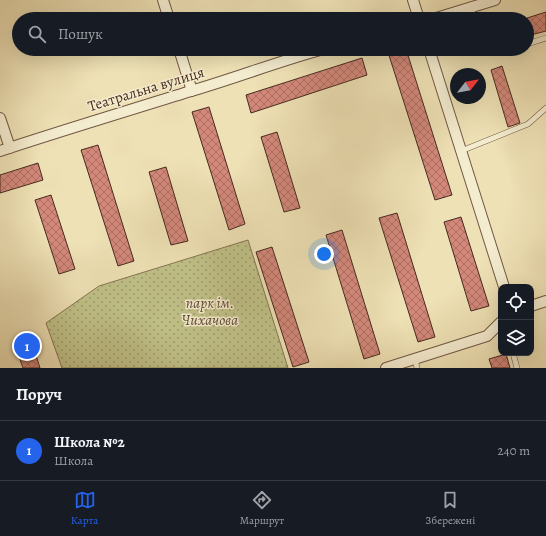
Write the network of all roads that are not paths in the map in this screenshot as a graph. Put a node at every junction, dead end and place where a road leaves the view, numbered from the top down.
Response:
1 (163, 0) edge
2 (413, 0) edge
3 (495, 0) edge
4 (471, 7) junction
5 (167, 12) edge
6 (417, 12) edge
7 (455, 12) edge
8 (472, 12) edge
9 (546, 38) edge
10 (534, 42) edge
11 (181, 56) edge
12 (300, 56) edge
13 (431, 56) edge
14 (192, 91) junction
15 (546, 108) edge
16 (0, 118) edge
17 (10, 148) junction
18 (0, 151) edge
19 (461, 151) junction
20 (503, 284) edge
21 (546, 301) edge
22 (534, 305) edge
23 (498, 325) edge
24 (514, 356) edge
25 (416, 363) edge
26 (386, 368) edge
27 (517, 368) edge

1 - 5 street
2 - 6 street
3 - 4 street
4 - 7 street
4 - 8 lane
9 - 10 lane
11 - 14 street
12 - 14 street, Театральна вулиця
13 - 19 street
14 - 17 street, Театральна вулиця
15 - 19 lane
16 - 17 street
17 - 18 street, Театральна вулиця
19 - 20 street
21 - 22 street
23 - 25 street
24 - 27 lane
25 - 26 street

